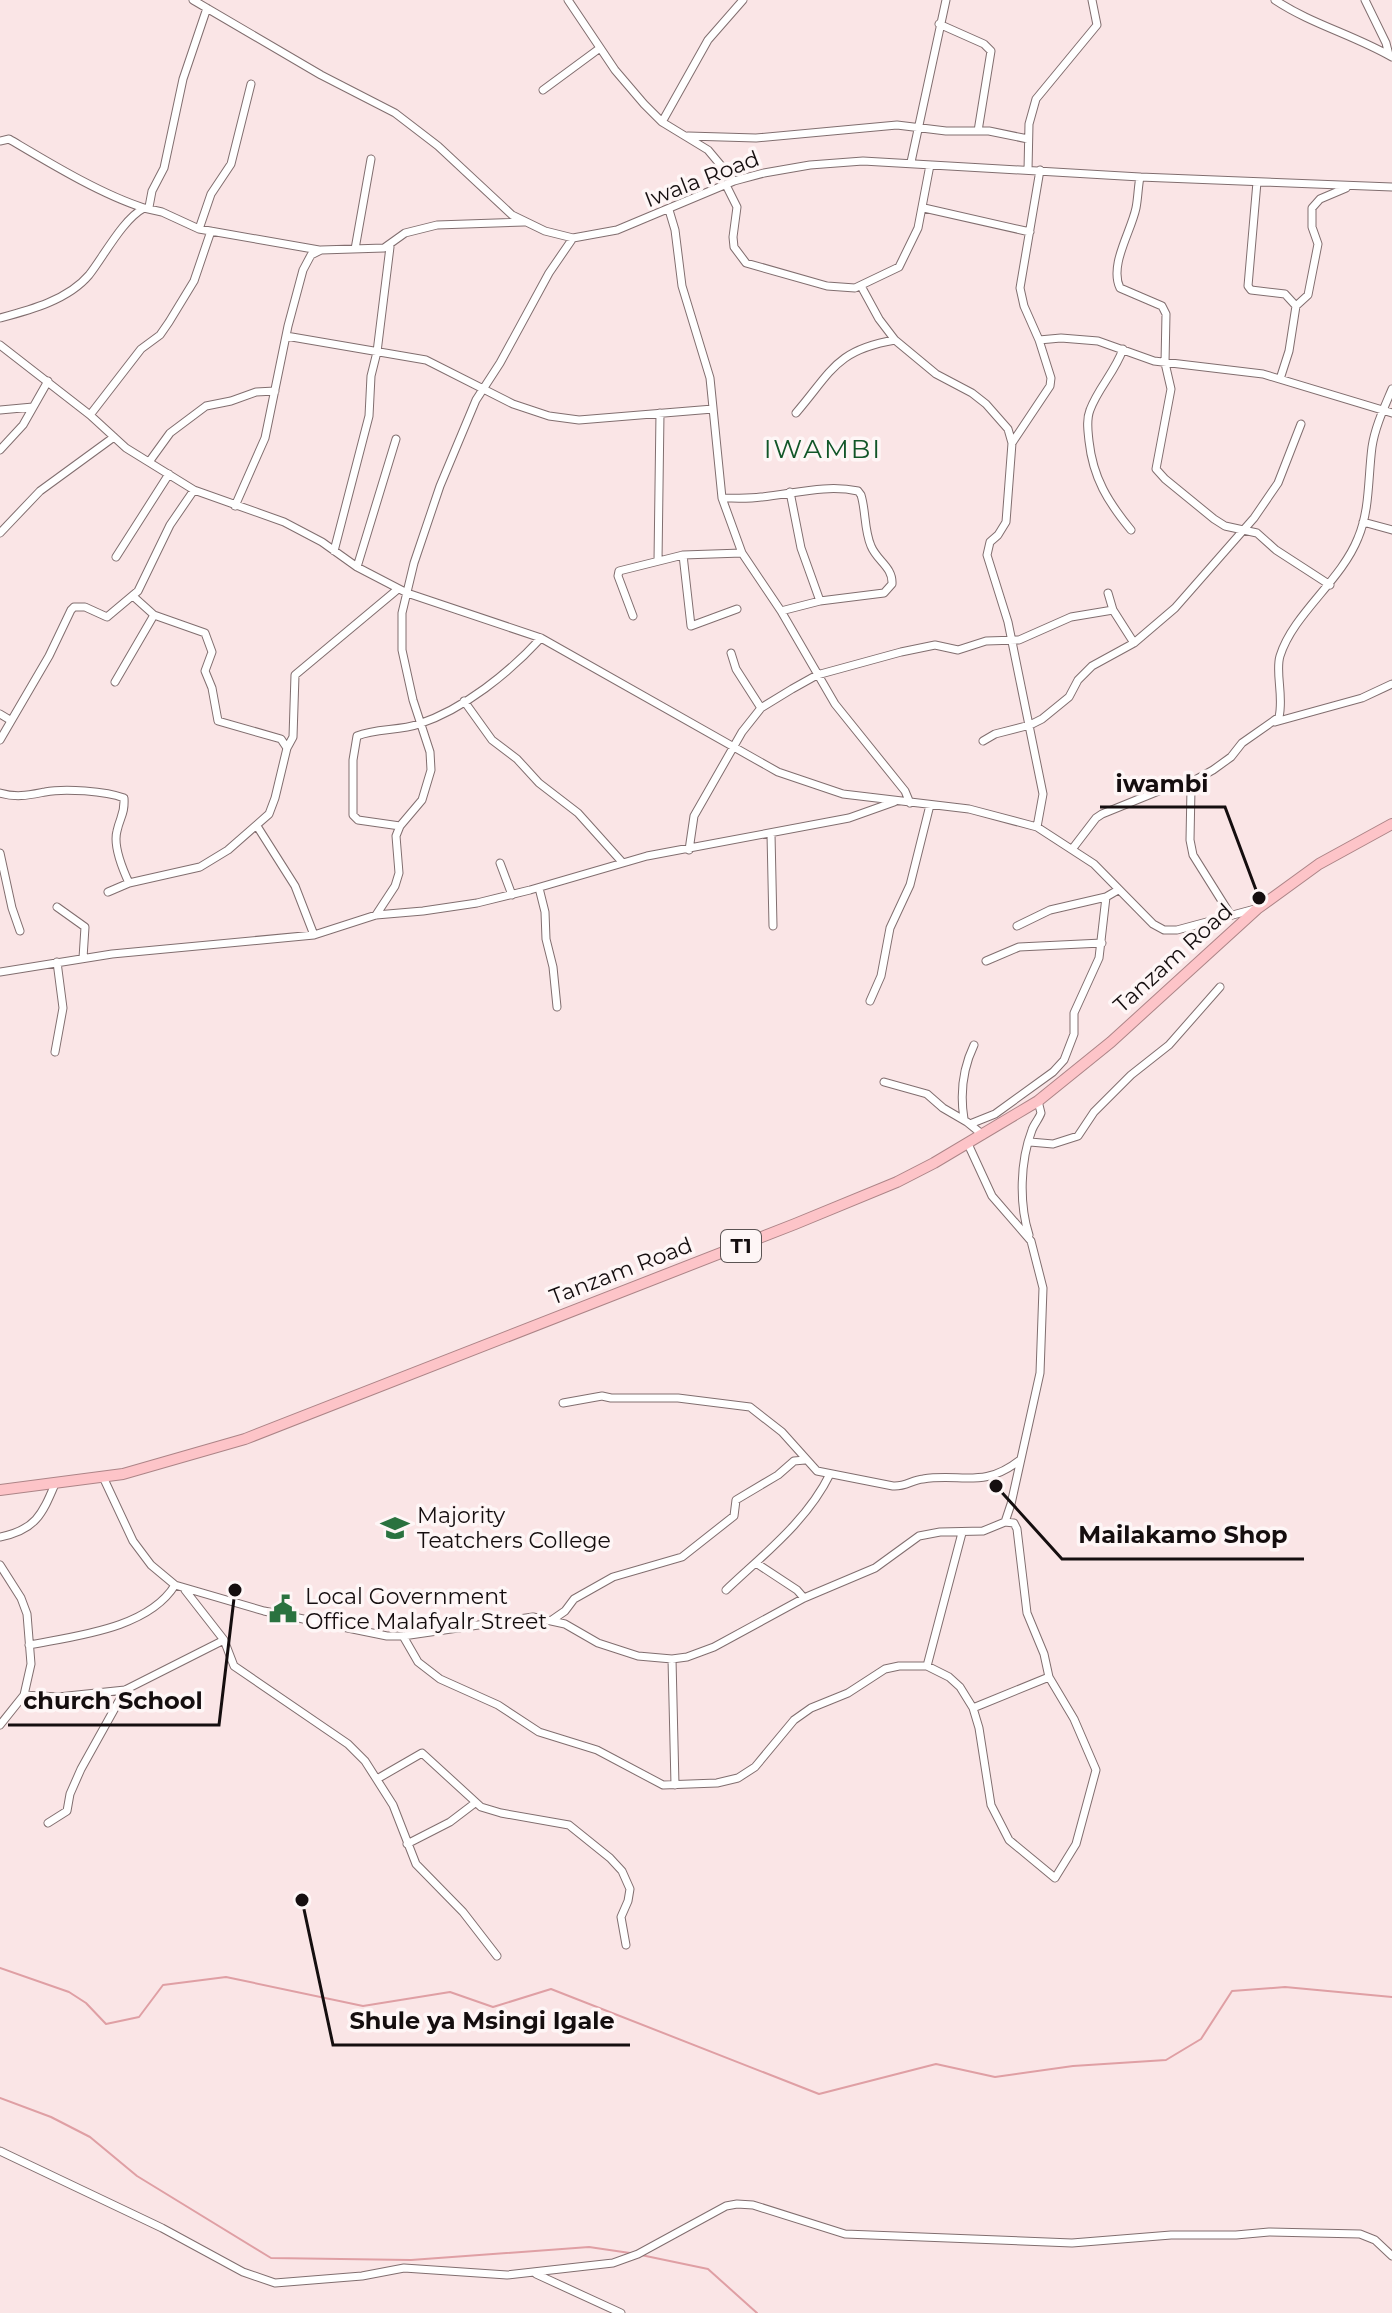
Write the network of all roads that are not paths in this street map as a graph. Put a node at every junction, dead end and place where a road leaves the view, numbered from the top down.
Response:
1 (193, 0) edge
2 (568, 0) edge
3 (743, 0) edge
4 (946, 0) edge
5 (1092, 0) edge
6 (1275, 0) edge
7 (1365, 0) edge
8 (207, 8) junction
9 (939, 24) junction
10 (600, 48) junction
11 (1390, 56) edge
12 (251, 84) dead end
13 (543, 90) dead end
14 (662, 122) junction
15 (918, 128) junction
16 (978, 131) junction
17 (688, 136) junction
18 (2, 138) edge
19 (1028, 139) junction
20 (371, 159) dead end
21 (911, 162) junction
22 (930, 165) junction
23 (1028, 170) junction
24 (1040, 170) junction
25 (1140, 177) junction
26 (1257, 182) junction
27 (730, 183) junction
28 (1348, 187) junction
29 (1392, 187) edge
30 (146, 208) junction
31 (924, 208) junction
32 (669, 210) junction
33 (526, 222) junction
34 (199, 229) junction
35 (211, 231) junction
36 (1030, 232) junction
37 (573, 238) junction
38 (390, 247) junction
39 (355, 249) junction
40 (321, 250) junction
41 (861, 286) junction
42 (1296, 306) junction
43 (0, 318) edge
44 (286, 336) junction
45 (895, 340) junction
46 (1039, 340) junction
47 (0, 345) edge
48 (1123, 349) junction
49 (377, 352) junction
50 (1165, 363) junction
51 (1280, 379) junction
52 (48, 381) junction
53 (1392, 389) edge
54 (482, 390) junction
55 (275, 391) junction
56 (33, 407) junction
57 (713, 409) junction
58 (0, 410) edge
59 (1382, 411) junction
60 (660, 413) junction
61 (796, 413) dead end
62 (1392, 413) edge
63 (90, 415) junction
64 (1301, 424) dead end
65 (114, 437) junction
66 (396, 439) dead end
67 (1012, 443) junction
68 (0, 450) edge
69 (149, 462) junction
70 (169, 474) junction
71 (194, 490) junction
72 (790, 492) junction
73 (722, 498) junction
74 (235, 506) junction
75 (1363, 522) junction
76 (1246, 529) junction
77 (1131, 530) dead end
78 (1392, 530) edge
79 (0, 533) edge
80 (334, 551) junction
81 (742, 553) junction
82 (683, 555) junction
83 (116, 557) dead end
84 (658, 561) junction
85 (357, 567) junction
86 (1330, 585) junction
87 (398, 589) junction
88 (407, 593) junction
89 (1108, 593) dead end
90 (134, 597) junction
91 (820, 601) junction
92 (737, 609) dead end
93 (1113, 610) junction
94 (781, 611) junction
95 (154, 615) junction
96 (633, 616) dead end
97 (541, 638) junction
98 (1011, 640) junction
99 (1134, 643) junction
100 (731, 653) dead end
101 (817, 675) junction
102 (115, 682) dead end
103 (1392, 684) edge
104 (464, 701) junction
105 (761, 708) junction
106 (0, 714) edge
107 (10, 720) junction
108 (1272, 722) junction
109 (422, 724) junction
110 (1030, 725) junction
111 (0, 740) edge
112 (983, 741) dead end
113 (733, 747) junction
114 (287, 748) junction
115 (1193, 783) junction
116 (0, 793) edge
117 (896, 801) junction
118 (910, 803) junction
119 (930, 805) junction
120 (1392, 824) edge
121 (257, 826) junction
122 (400, 826) junction
123 (1037, 827) junction
124 (771, 834) junction
125 (1073, 848) junction
126 (689, 850) junction
127 (0, 853) edge
128 (622, 862) junction
129 (500, 863) dead end
130 (129, 883) junction
131 (539, 888) junction
132 (1118, 890) junction
133 (108, 892) dead end
134 (512, 895) junction
135 (1106, 897) junction
136 (57, 907) dead end
137 (1257, 909) junction
138 (1230, 914) junction
139 (376, 915) junction
140 (773, 926) dead end
141 (1017, 926) dead end
142 (20, 931) dead end
143 (314, 935) junction
144 (1102, 943) junction
145 (83, 958) junction
146 (986, 961) dead end
147 (57, 962) junction
148 (2, 969) edge
149 (1220, 987) dead end
150 (870, 1001) dead end
151 (557, 1007) dead end
152 (974, 1045) dead end
153 (55, 1052) dead end
154 (884, 1082) dead end
155 (1038, 1101) junction
156 (967, 1122) junction
157 (983, 1135) junction
158 (1030, 1142) junction
159 (968, 1144) junction
160 (1031, 1241) junction
161 (563, 1403) dead end
162 (805, 1460) junction
163 (1020, 1460) junction
164 (830, 1474) junction
165 (103, 1477) junction
166 (55, 1484) junction
167 (0, 1490) edge
168 (1005, 1522) junction
169 (962, 1533) junction
170 (0, 1537) edge
171 (756, 1563) junction
172 (0, 1565) edge
173 (175, 1585) junction
174 (185, 1590) junction
175 (726, 1590) dead end
176 (804, 1598) junction
177 (552, 1620) junction
178 (403, 1636) junction
179 (224, 1640) junction
180 (29, 1645) junction
181 (672, 1659) junction
182 (927, 1666) junction
183 (1049, 1677) junction
184 (125, 1690) junction
185 (24, 1695) junction
186 (973, 1708) junction
187 (0, 1725) edge
188 (377, 1779) junction
189 (675, 1785) junction
190 (475, 1803) junction
191 (48, 1823) dead end
192 (407, 1844) junction
193 (626, 1945) dead end
194 (497, 1956) dead end
195 (0, 2151) edge
196 (1392, 2256) edge
197 (534, 2273) junction
198 (621, 2313) edge

1 - 8 street, Iwala Road
2 - 10 street
3 - 14 street
4 - 9 street
5 - 19 street
6 - 11 street
7 - 11 street
8 - 30 street
8 - 33 street, Iwala Road
9 - 15 street
9 - 16 street
10 - 13 street
10 - 14 street
12 - 34 street
14 - 17 street
15 - 16 street
15 - 17 street
15 - 21 street
16 - 19 street
17 - 27 street
18 - 30 street
19 - 23 street
20 - 39 street
21 - 22 street, Iwala Road
21 - 27 street, Iwala Road
22 - 23 street, Iwala Road
22 - 31 street
23 - 24 street, Iwala Road
24 - 25 street, Iwala Road
24 - 36 street
25 - 26 street, Iwala Road
25 - 50 street
26 - 28 street, Iwala Road
26 - 42 street
27 - 32 street, Iwala Road
27 - 41 street
28 - 29 street, Iwala Road
28 - 42 street
30 - 34 street
30 - 43 street
31 - 36 street
31 - 41 street
32 - 37 street, Iwala Road
32 - 57 street
33 - 37 street, Iwala Road
33 - 38 street
34 - 35 street
35 - 40 street
35 - 63 street
36 - 46 street
37 - 54 street
38 - 39 street
38 - 49 street
39 - 40 street
40 - 44 street
41 - 45 street
42 - 51 street
44 - 49 street
44 - 55 street
45 - 61 street
45 - 67 street
46 - 48 street
46 - 67 street
47 - 52 street
48 - 50 street
48 - 77 street
49 - 54 street
49 - 80 street
50 - 51 street
50 - 76 street
51 - 59 street
52 - 56 street
52 - 63 street
53 - 59 street
54 - 60 street
54 - 88 street
55 - 69 street
55 - 74 street
56 - 58 street
56 - 68 street
57 - 60 street
57 - 73 street
59 - 62 street
59 - 75 street
60 - 84 street
63 - 65 street
64 - 76 street
65 - 69 street
65 - 79 street
66 - 85 street
67 - 98 street
69 - 70 street
70 - 71 street
70 - 83 street
71 - 74 street
71 - 90 street
72 - 73 street
72 - 91 street
72 - 91 street
73 - 81 street
74 - 80 street
75 - 78 street
75 - 86 street
76 - 86 street
76 - 99 street
80 - 85 street
81 - 82 street
81 - 94 street
82 - 84 street
82 - 92 street
84 - 96 street
85 - 87 street
86 - 108 street
87 - 88 street
87 - 114 street
88 - 97 street
88 - 109 street
89 - 93 street
90 - 95 street
90 - 107 street
91 - 94 street
93 - 98 street
93 - 99 street
94 - 101 street
95 - 102 street
95 - 114 street
97 - 104 street
97 - 113 street
98 - 101 street
98 - 110 street
99 - 110 street
100 - 105 street
101 - 105 street
101 - 118 street
103 - 108 street
104 - 109 street
104 - 128 street
105 - 113 street
106 - 107 street
107 - 111 street
108 - 115 street
109 - 122 street
109 - 122 street
110 - 112 street
110 - 123 street
113 - 117 street
113 - 126 street
114 - 121 street
115 - 125 street
115 - 138 street
116 - 130 street
117 - 118 street
117 - 124 street
118 - 119 street
119 - 123 street
119 - 150 street
120 - 137 highway, Tanzam Road / T1
121 - 130 street
121 - 143 street
122 - 139 street
123 - 125 street
124 - 126 street
124 - 140 street
125 - 132 street
126 - 128 street
127 - 142 street
128 - 131 street
129 - 134 street
130 - 133 street
131 - 134 street
131 - 151 street
132 - 135 street
132 - 138 street
134 - 139 street
135 - 141 street
135 - 144 street
136 - 145 street
137 - 138 street
137 - 155 highway, Tanzam Road / T1
139 - 143 street
143 - 145 street
144 - 146 street
144 - 156 street
145 - 147 street
147 - 148 street
147 - 153 street
149 - 158 street
152 - 156 street
154 - 156 street
155 - 157 highway, Tanzam Road / T1
155 - 158 street
156 - 157 street
157 - 159 highway, Tanzam Road / T1
158 - 160 street
159 - 160 street
159 - 165 highway, Tanzam Road / T1
160 - 163 street
161 - 162 street
162 - 164 street
162 - 177 street
163 - 164 street
163 - 168 street
164 - 171 street
165 - 166 highway, Tanzam Road / T1
165 - 173 street
166 - 167 highway, Tanzam Road / T1
166 - 170 street
168 - 169 street
168 - 183 street
169 - 176 street
169 - 182 street
171 - 175 street
171 - 176 street
172 - 180 street
173 - 174 street
173 - 180 street
174 - 178 street
174 - 179 street
176 - 181 street
177 - 178 street
177 - 181 street
178 - 189 street
179 - 184 street
179 - 188 street
180 - 185 street
181 - 189 street
182 - 186 street
182 - 189 street
183 - 186 street
183 - 186 street
184 - 185 street
184 - 191 street
185 - 187 street
188 - 190 street
188 - 192 street
190 - 192 street
190 - 193 street
192 - 194 street
195 - 197 street
196 - 197 street
197 - 198 street

